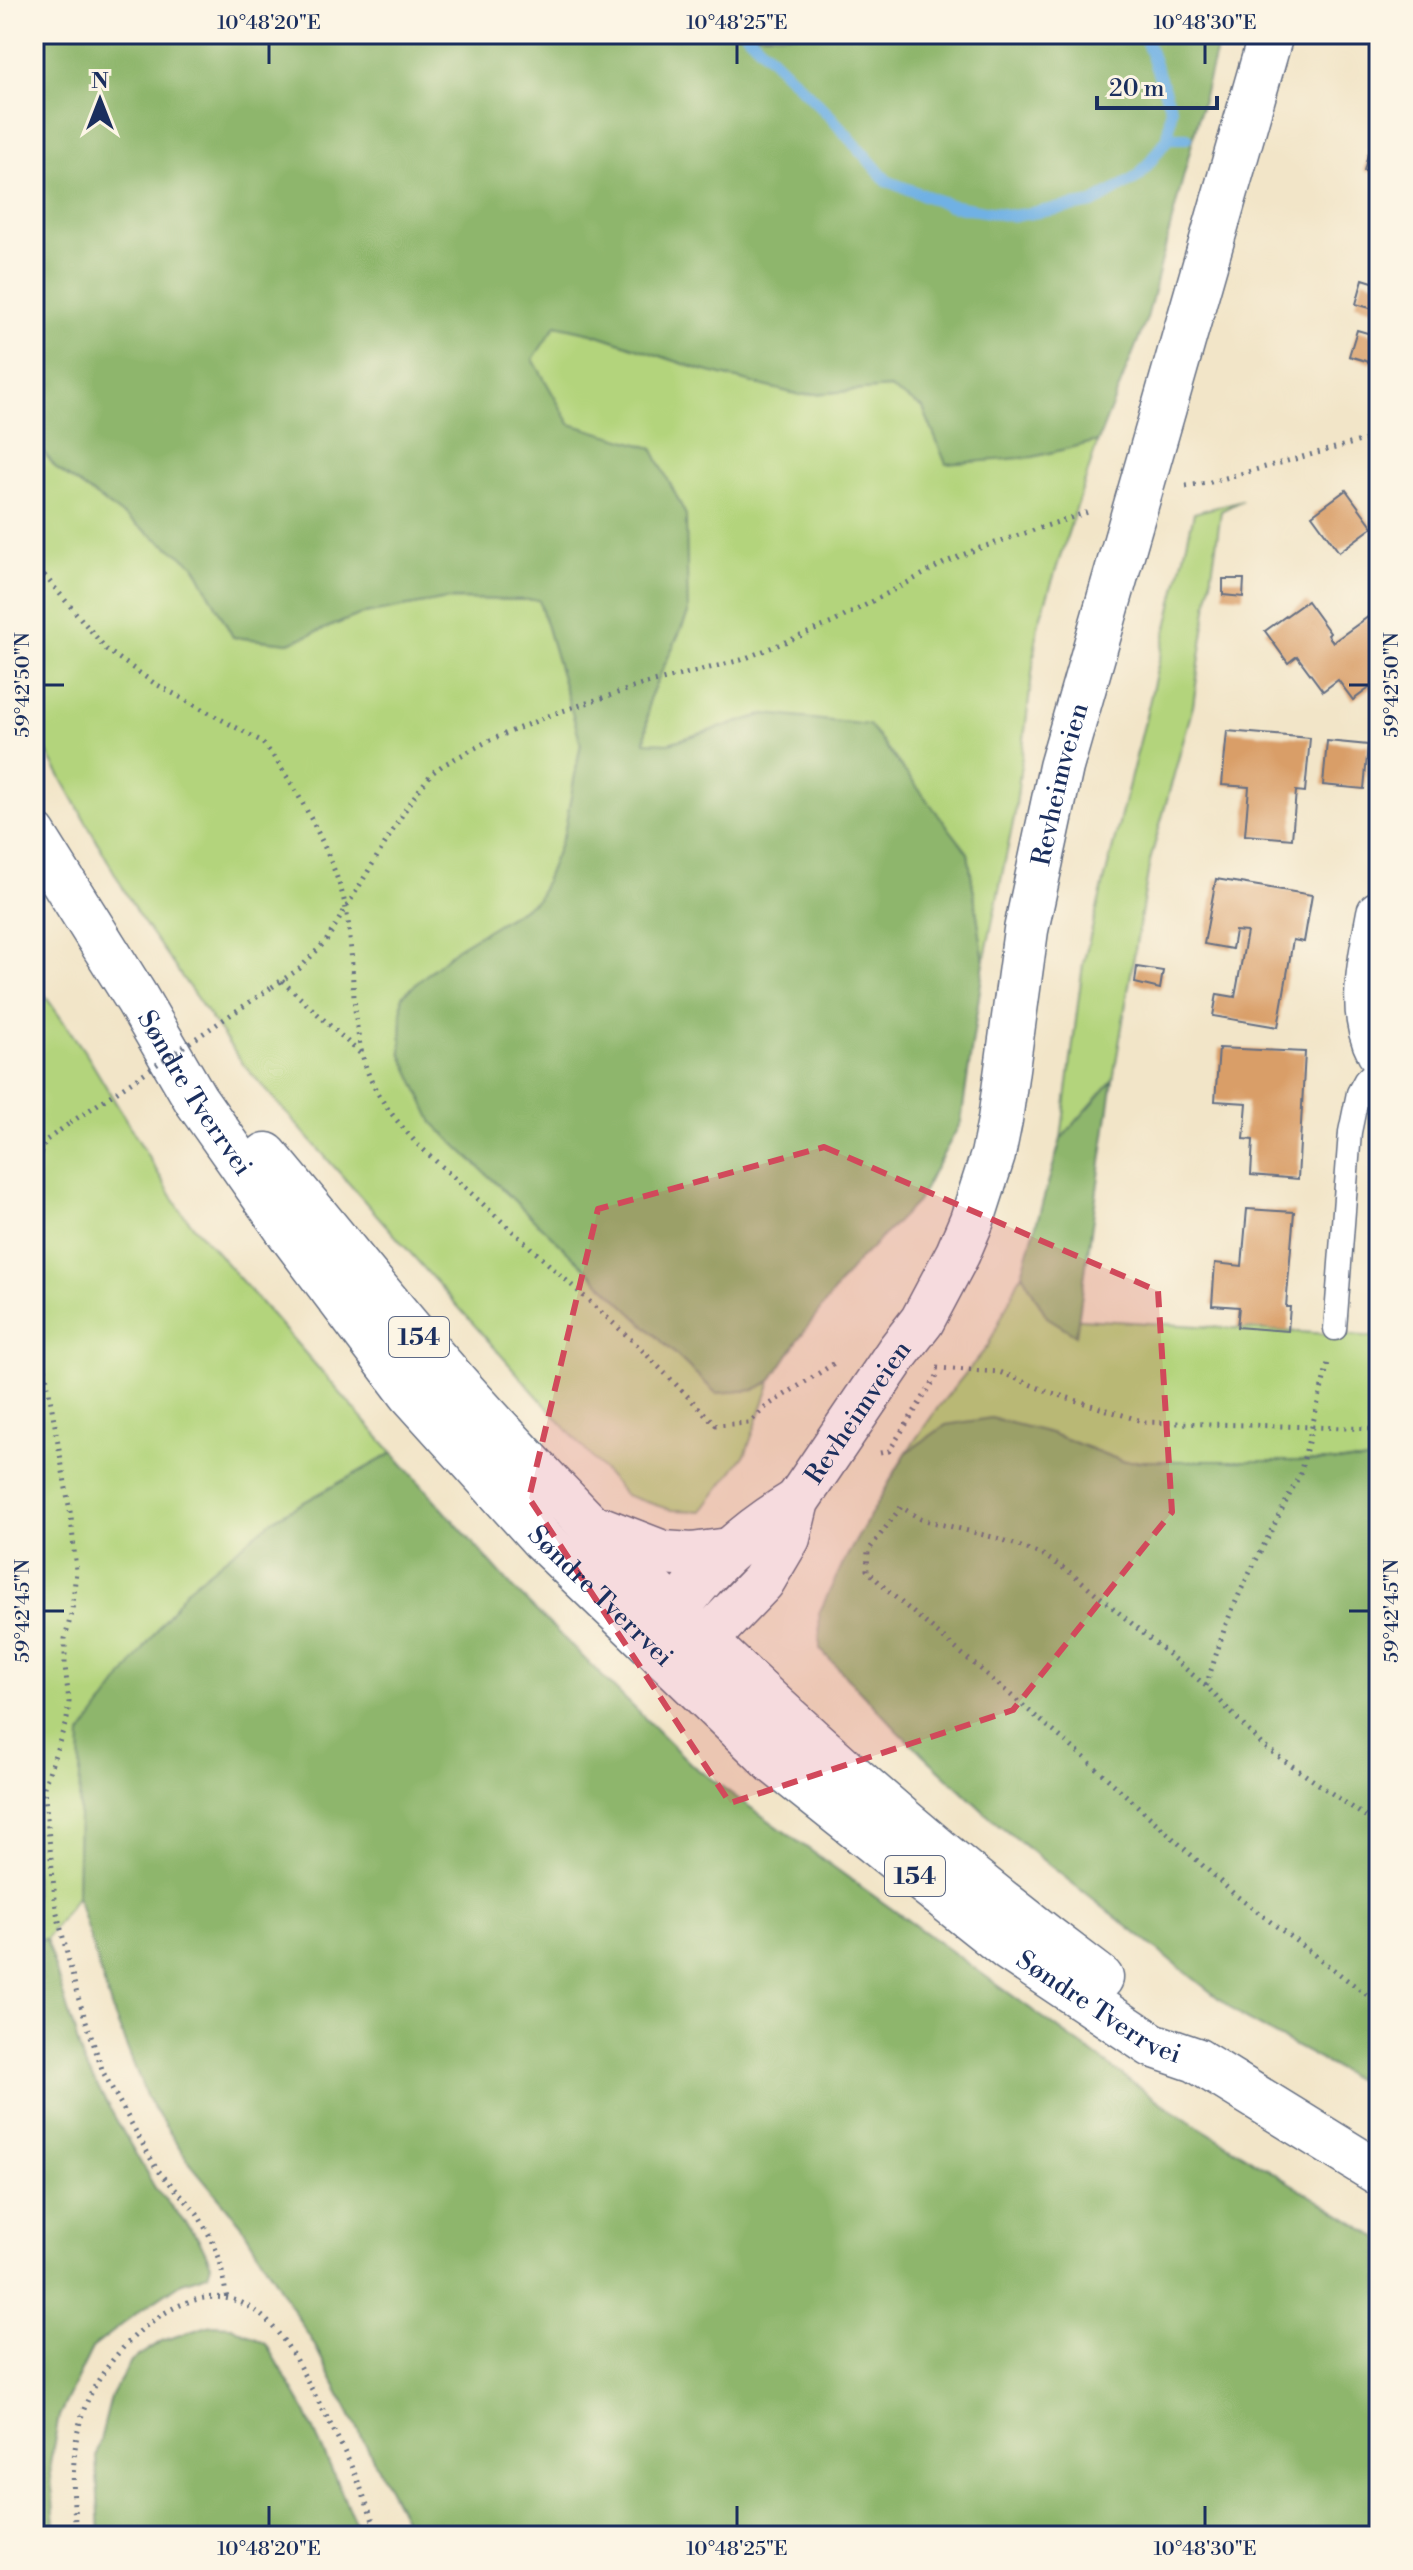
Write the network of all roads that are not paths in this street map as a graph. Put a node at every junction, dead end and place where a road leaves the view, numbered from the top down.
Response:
1 (1271, 34) edge
2 (34, 835) edge
3 (1379, 913) edge
4 (137, 999) junction
5 (1379, 1052) edge
6 (1379, 1066) edge
7 (1335, 1329) road end
8 (809, 1483) junction
9 (588, 1525) junction
10 (729, 1550) junction
11 (691, 1626) junction
12 (661, 1653) junction
13 (1196, 2060) junction
14 (1379, 2173) edge

1 - 8 main road, Revheimveien
2 - 4 main road, Søndre Tverrvei / 154
3 - 5 main road
4 - 9 main road, Søndre Tverrvei / 154
4 - 12 main road, Søndre Tverrvei / 154
6 - 7 lane
8 - 10 main road, Revheimveien
8 - 11 main road, Revheimveien
9 - 10 main road, 154
9 - 11 main road, Søndre Tverrvei / 154
10 - 11 main road, Revheimveien
11 - 12 main road, Revheimveien
11 - 13 main road, Søndre Tverrvei / 154
12 - 13 main road, Søndre Tverrvei / 154
13 - 14 main road, Søndre Tverrvei / 154

